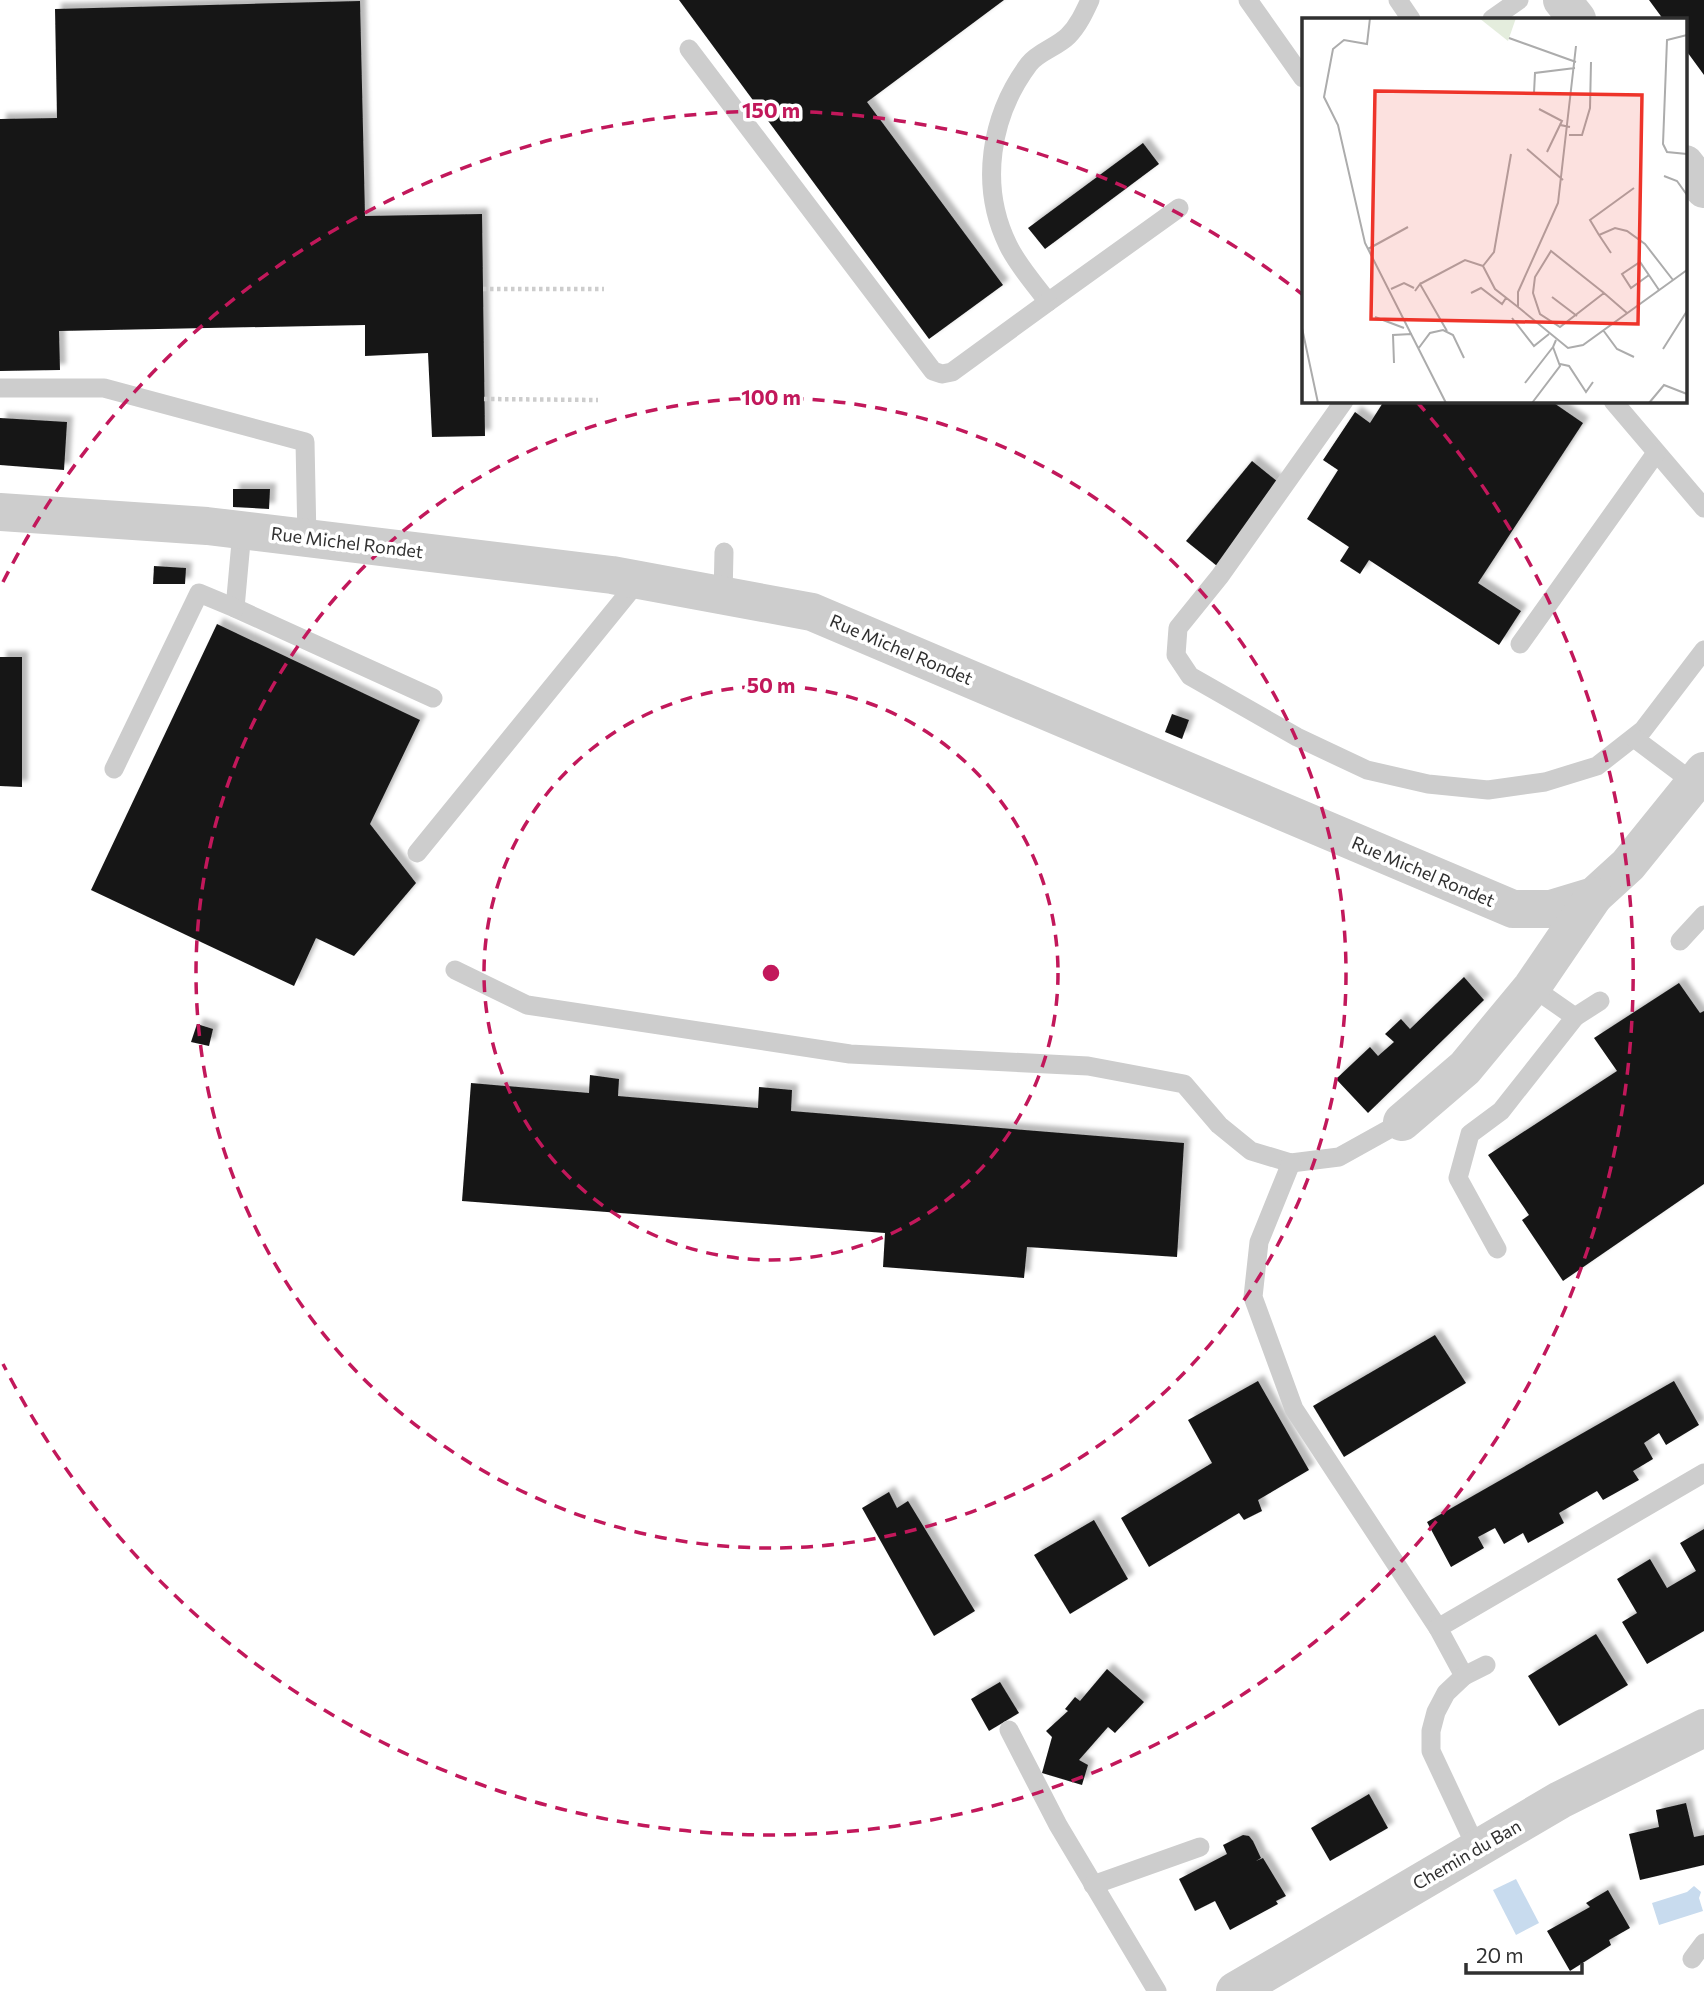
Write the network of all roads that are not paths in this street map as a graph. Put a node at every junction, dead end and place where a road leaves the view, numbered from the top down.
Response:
1 (1090, 0) edge
2 (1248, 0) edge
3 (1398, 0) edge
4 (1519, 0) edge
5 (1562, 0) edge
6 (1411, 18) edge
7 (1493, 18) edge
8 (1576, 18) edge
9 (689, 49) dead end
10 (1302, 77) edge
11 (1686, 165) edge
12 (1704, 189) edge
13 (1179, 208) dead end
14 (1048, 302) junction
15 (0, 388) edge
16 (1343, 402) edge
17 (1614, 402) edge
18 (1656, 453) junction
19 (1704, 508) edge
20 (0, 512) edge
21 (242, 531) junction
22 (307, 539) junction
23 (724, 551) dead end
24 (639, 580) junction
25 (723, 596) junction
26 (235, 608) junction
27 (1520, 644) dead end
28 (1704, 650) edge
29 (433, 698) dead end
30 (1634, 738) junction
31 (114, 769) dead end
32 (1699, 777) edge
33 (417, 853) dead end
34 (1594, 896) junction
35 (1704, 915) edge
36 (1679, 942) dead end
37 (455, 970) dead end
38 (1532, 987) junction
39 (1600, 1001) dead end
40 (1575, 1017) junction
41 (1402, 1122) joint
42 (1291, 1163) junction
43 (1497, 1249) dead end
44 (1704, 1473) edge
45 (1438, 1628) junction
46 (1486, 1665) dead end
47 (1464, 1676) junction
48 (1704, 1728) edge
49 (1009, 1730) dead end
50 (1200, 1847) dead end
51 (1477, 1849) junction
52 (1093, 1885) junction
53 (1704, 1943) edge
54 (1692, 1959) dead end
55 (1157, 1991) edge
56 (1235, 1991) edge

1 - 14 lane
2 - 10 lane
3 - 6 lane
4 - 7 lane
5 - 8 street
9 - 14 lane
11 - 12 street
13 - 14 lane
15 - 22 lane
16 - 30 lane
17 - 18 lane
18 - 19 lane
18 - 27 lane
20 - 21 street, Rue Michel Rondet
21 - 22 street, Rue Michel Rondet
21 - 26 lane
22 - 24 street, Rue Michel Rondet
23 - 25 lane
24 - 25 street, Rue Michel Rondet
24 - 33 lane
25 - 34 street, Rue Michel Rondet
26 - 29 lane
26 - 31 lane
28 - 30 lane
30 - 32 lane
32 - 34 street, Rue Michel Rondet
34 - 38 street
35 - 36 lane
37 - 42 lane
38 - 40 lane
38 - 41 street
39 - 40 lane
40 - 43 lane
41 - 42 lane
42 - 45 lane
44 - 45 lane
45 - 47 lane
46 - 47 lane
47 - 51 lane
48 - 51 street, Chemin du Ban
49 - 52 lane
50 - 52 lane
51 - 56 street, Chemin du Ban
52 - 55 lane
53 - 54 lane

